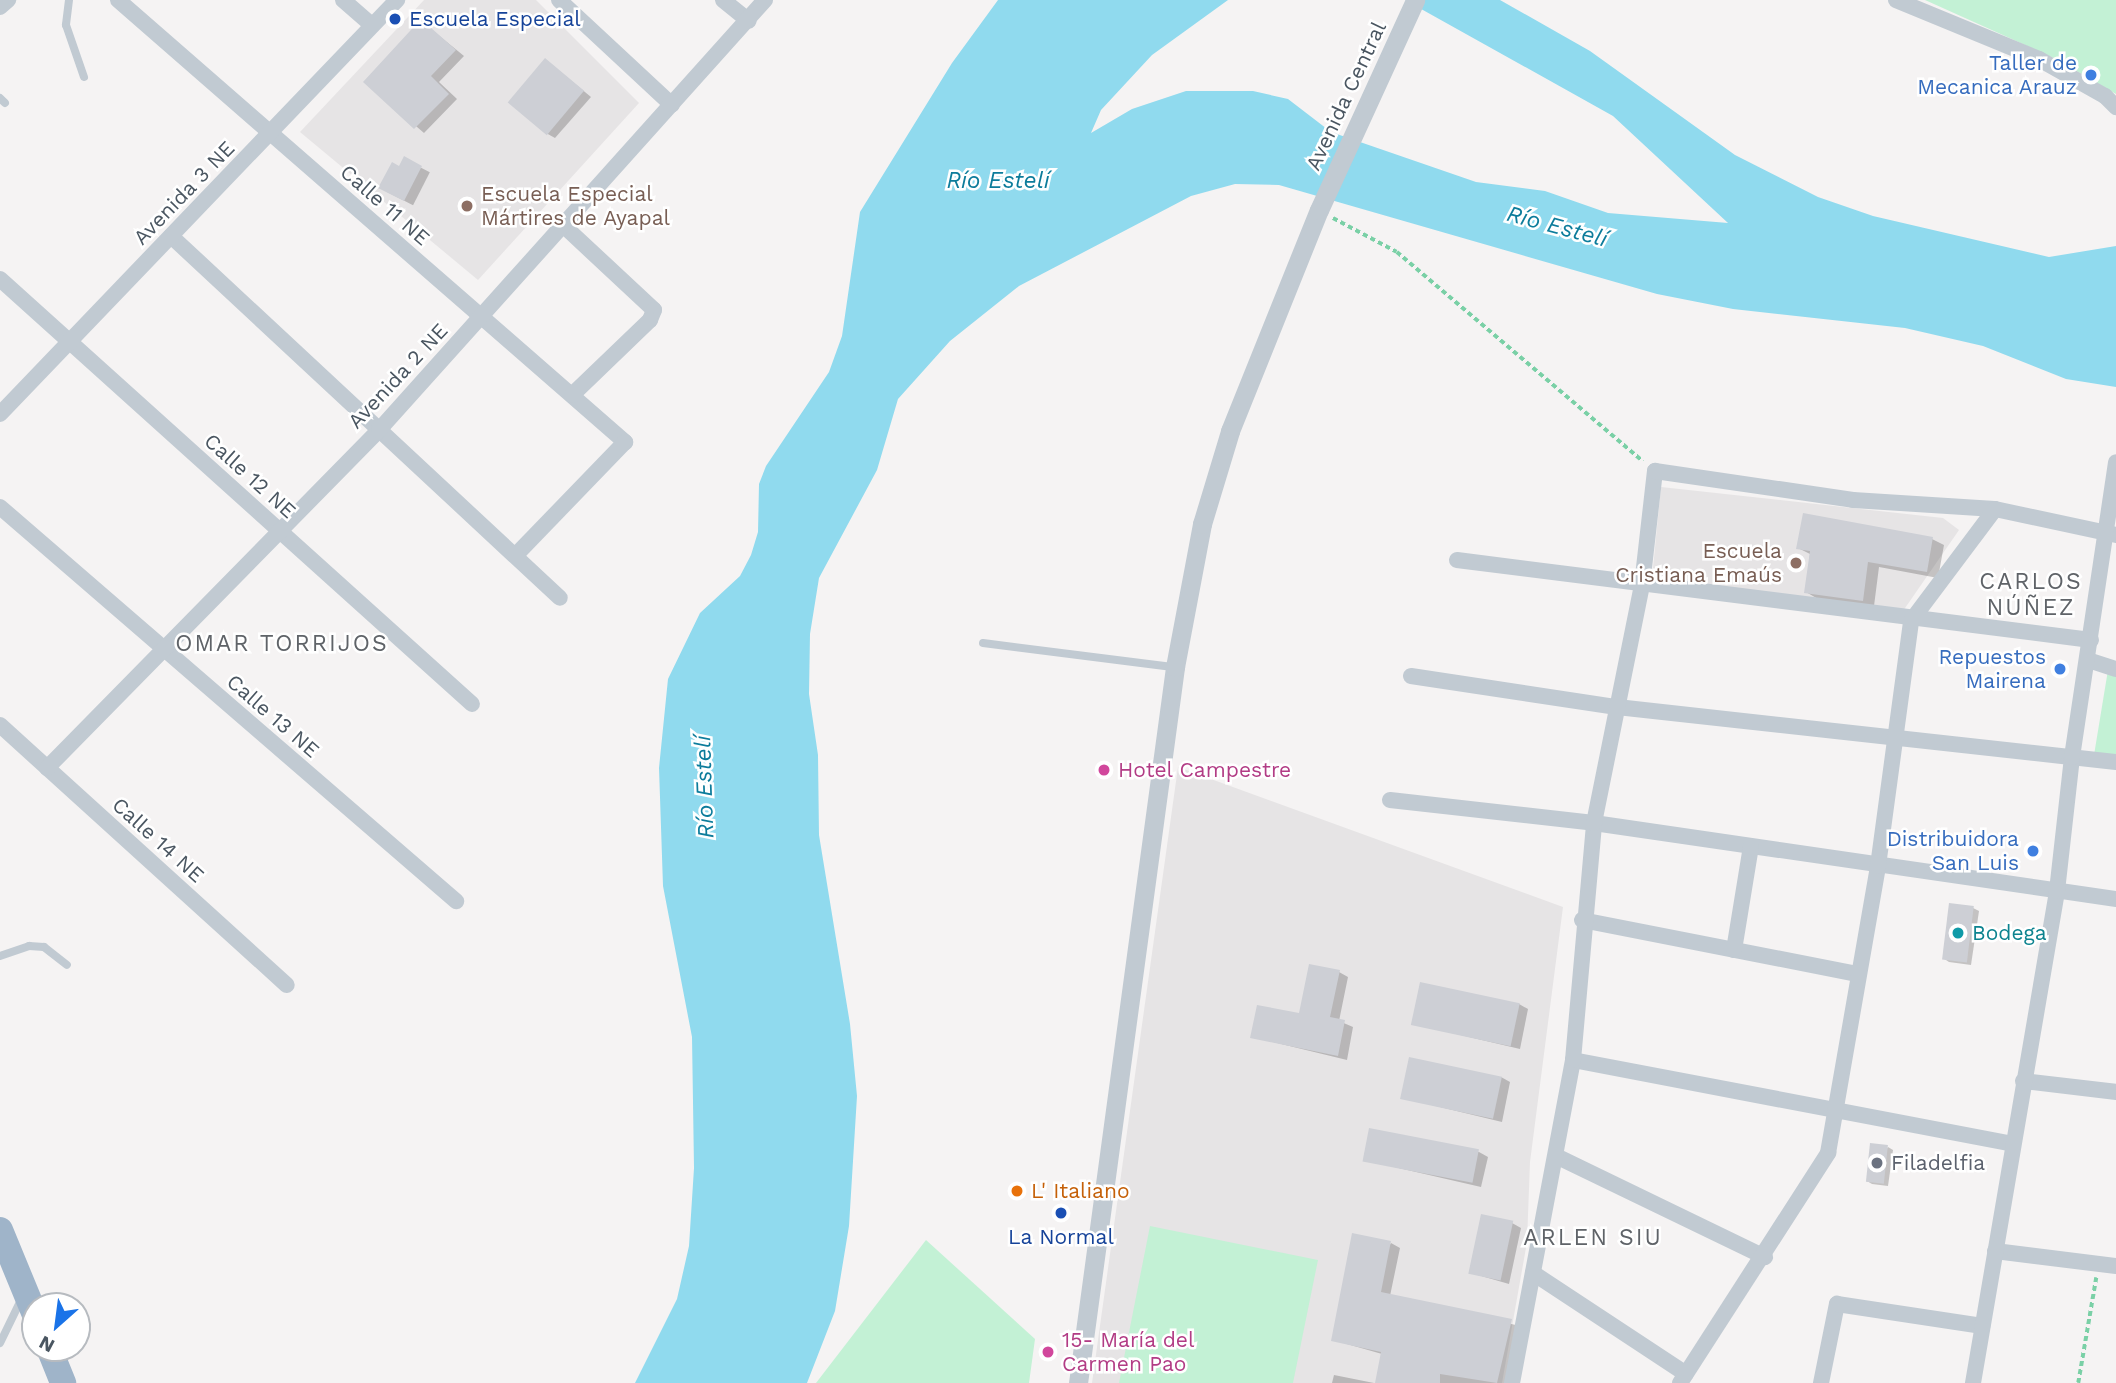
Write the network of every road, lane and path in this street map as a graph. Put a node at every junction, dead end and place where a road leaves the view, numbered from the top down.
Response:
1 (8, 0) edge
2 (69, 0) edge
3 (118, 0) edge
4 (343, 0) edge
5 (397, 0) edge
6 (559, 0) edge
7 (723, 0) edge
8 (765, 0) edge
9 (1415, 0) edge
10 (1896, 0) edge
11 (0, 7) edge
12 (749, 21) junction
13 (372, 25) junction
14 (84, 77) dead end
15 (672, 105) junction
16 (2116, 107) edge
17 (271, 133) junction
18 (1319, 210) junction
19 (564, 226) junction
20 (171, 236) junction
21 (0, 279) edge
22 (481, 317) junction
23 (69, 341) junction
24 (572, 396) junction
25 (0, 414) edge
26 (379, 429) junction
27 (2116, 461) edge
28 (1655, 471) junction
29 (0, 507) edge
30 (1995, 509) junction
31 (279, 530) junction
32 (2110, 532) edge
33 (515, 556) junction
34 (1457, 560) dead end
35 (1642, 586) junction
36 (560, 598) dead end
37 (1911, 621) junction
38 (2091, 640) junction
39 (983, 643) dead end
40 (164, 649) junction
41 (2088, 660) junction
42 (1175, 667) junction
43 (2116, 669) edge
44 (1411, 676) dead end
45 (472, 704) dead end
46 (1617, 707) junction
47 (0, 725) edge
48 (1893, 735) junction
49 (2072, 757) junction
50 (2116, 762) edge
51 (47, 768) junction
52 (1390, 800) dead end
53 (1594, 823) junction
54 (1751, 846) junction
55 (1878, 866) junction
56 (2057, 891) junction
57 (2116, 899) edge
58 (456, 901) dead end
59 (1583, 920) junction
60 (1734, 950) junction
61 (0, 956) edge
62 (67, 965) dead end
63 (1858, 974) junction
64 (287, 985) dead end
65 (1573, 1060) junction
66 (2023, 1081) junction
67 (2116, 1092) edge
68 (1835, 1112) junction
69 (2012, 1144) junction
70 (1558, 1157) junction
71 (0, 1230) edge
72 (1995, 1251) junction
73 (1765, 1257) junction
74 (2099, 1265) junction
75 (2116, 1266) edge
76 (1533, 1273) junction
77 (25, 1292) edge
78 (21, 1315) edge
79 (1982, 1326) junction
80 (0, 1343) edge
81 (55, 1362) edge
82 (1683, 1378) edge
83 (63, 1383) edge
84 (1078, 1383) edge
85 (1512, 1383) edge
86 (1821, 1383) edge
87 (1973, 1383) edge
88 (2078, 1383) edge

1 - 11 street
2 - 14 lane
3 - 17 street, Calle 11 NE
4 - 13 street
5 - 13 street, Avenida 3 NE
6 - 15 street
7 - 12 street
8 - 12 street, Avenida 2 NE
9 - 18 street, Avenida Central
10 - 16 street
12 - 15 street, Avenida 2 NE
13 - 17 street, Avenida 3 NE
15 - 19 street, Avenida 2 NE
17 - 20 street, Avenida 3 NE
17 - 22 street, Calle 11 NE
18 - 28 path
18 - 42 street, Avenida Central
19 - 22 street, Avenida 2 NE
19 - 24 street
20 - 23 street, Avenida 3 NE
20 - 26 street
21 - 23 street, Calle 12 NE
22 - 24 street, Calle 11 NE
22 - 26 street, Avenida 2 NE
23 - 25 street, Avenida 3 NE
23 - 31 street, Calle 12 NE
24 - 33 street, Calle 11 NE
26 - 31 street, Avenida 2 NE
26 - 33 street
27 - 32 street
28 - 30 street
28 - 35 street
29 - 40 street, Calle 13 NE
30 - 32 street
30 - 37 street
31 - 40 street, Avenida 2 NE
31 - 45 street, Calle 12 NE
32 - 38 street
33 - 36 street
34 - 35 street
35 - 37 street
35 - 46 street
37 - 38 street
37 - 48 street
38 - 41 street
39 - 42 lane
40 - 51 street, Avenida 2 NE
40 - 58 street, Calle 13 NE
41 - 43 street
41 - 49 street
42 - 84 street, Avenida Central
44 - 46 street
46 - 48 street
46 - 53 street
47 - 51 street, Calle 14 NE
48 - 49 street
48 - 55 street
49 - 50 street
49 - 56 street
51 - 64 street, Calle 14 NE
52 - 53 street
53 - 54 street
53 - 59 street
54 - 55 street
54 - 60 street
55 - 56 street
55 - 63 street
56 - 57 street
56 - 66 street
59 - 60 street
59 - 65 street
60 - 63 street
61 - 62 lane
63 - 68 street
65 - 68 street
65 - 70 street
66 - 67 street
66 - 69 street
68 - 69 street
68 - 73 street
69 - 72 street
70 - 73 street
70 - 76 street
71 - 77 highway
72 - 74 street
72 - 79 street
73 - 82 street
74 - 75 street
74 - 88 path
76 - 82 street
76 - 85 street
78 - 80 lane
79 - 86 street
79 - 87 street
81 - 83 highway

